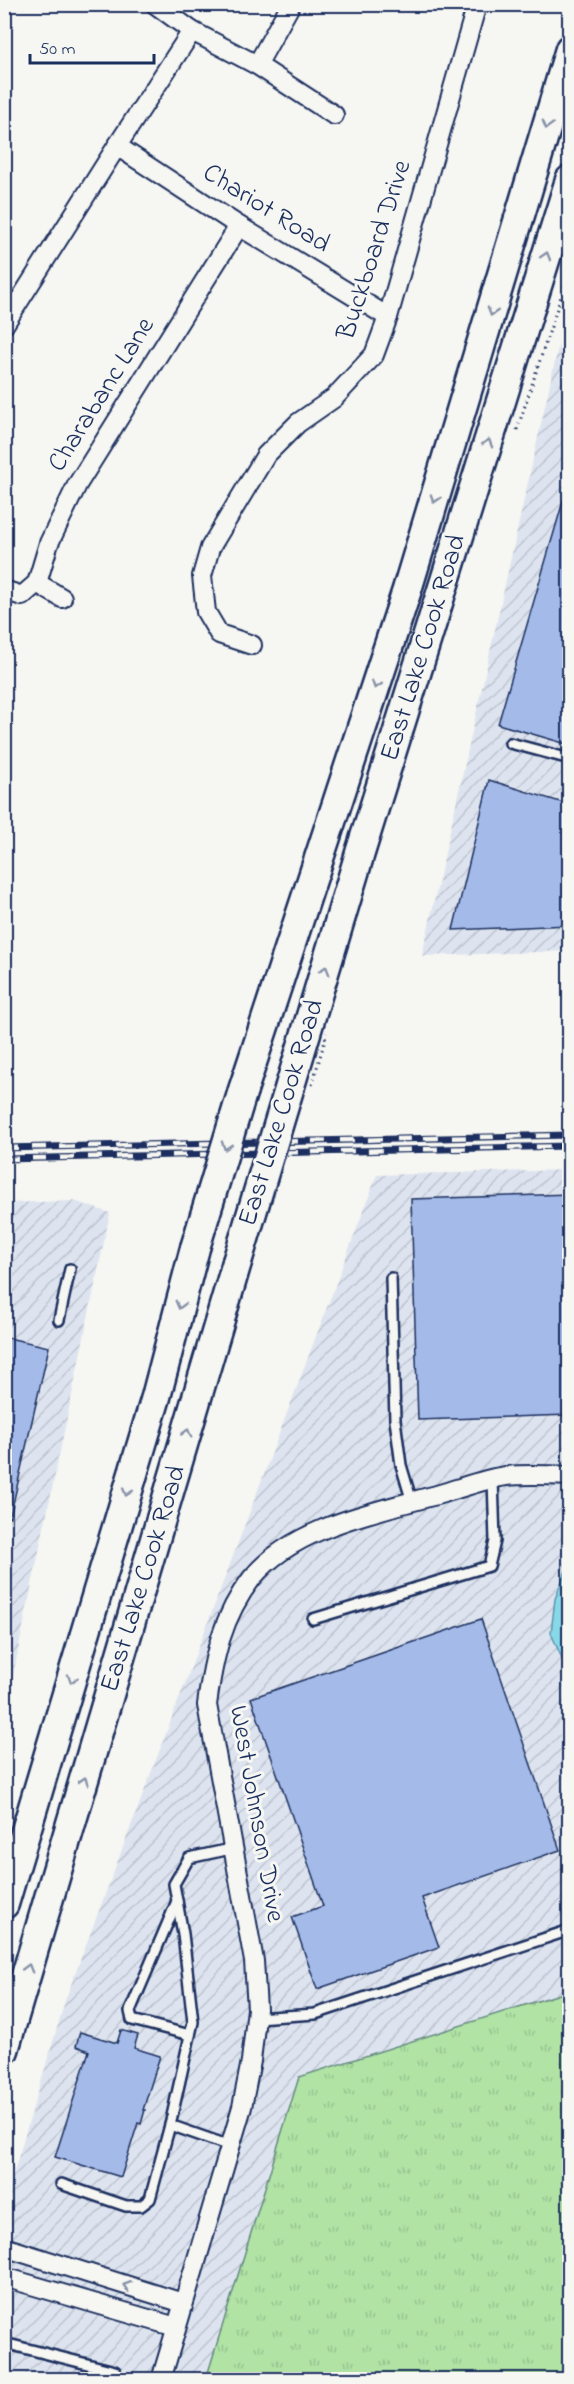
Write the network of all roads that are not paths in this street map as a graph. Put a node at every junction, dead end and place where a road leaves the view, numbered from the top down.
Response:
1 (155, 4) edge
2 (291, 4) edge
3 (477, 4) edge
4 (192, 31) junction
5 (570, 49) edge
6 (257, 65) junction
7 (334, 115) dead end
8 (117, 146) junction
9 (570, 180) edge
10 (239, 226) junction
11 (388, 317) junction
12 (4, 325) edge
13 (37, 583) junction
14 (4, 590) edge
15 (62, 598) dead end
16 (252, 645) dead end
17 (510, 743) dead end
18 (570, 759) edge
19 (70, 1269) dead end
20 (391, 1278) dead end
21 (59, 1320) dead end
22 (570, 1476) edge
23 (494, 1479) junction
24 (412, 1502) junction
25 (312, 1619) dead end
26 (235, 1848) junction
27 (177, 1901) junction
28 (4, 1904) edge
29 (570, 1930) edge
30 (256, 2018) junction
31 (190, 2035) junction
32 (4, 2050) edge
33 (171, 2125) junction
34 (230, 2146) junction
35 (62, 2184) dead end
36 (4, 2247) edge
37 (4, 2277) edge
38 (183, 2303) junction
39 (176, 2327) junction
40 (4, 2343) edge
41 (113, 2379) edge
42 (161, 2379) edge

1 - 4 street
2 - 6 street
3 - 11 street, Buckboard Drive
4 - 6 street
4 - 8 street
5 -> 28 main road, East Lake Cook Road, bridge
6 - 7 street
8 - 10 street, Chariot Road
8 - 12 street
32 -> 9 main road, East Lake Cook Road, bridge
10 - 11 street, Chariot Road
10 - 13 street, Charabanc Lane
11 - 16 street, Buckboard Drive
13 - 14 street
13 - 15 street
17 - 18 lane
19 - 21 lane
20 - 24 lane
22 - 23 street, West Johnson Drive
23 - 24 street, West Johnson Drive
23 - 25 lane
24 - 26 street, West Johnson Drive
26 - 27 lane
26 - 30 street, West Johnson Drive
27 - 31 lane
27 - 31 lane
29 - 30 lane
30 - 34 street, West Johnson Drive
31 - 33 lane
33 - 34 lane
33 - 35 lane
34 - 38 street, West Johnson Drive
38 -> 36 street
37 - 39 street
38 - 39 street, West Johnson Drive
39 - 42 street, West Johnson Drive
40 - 41 lane

